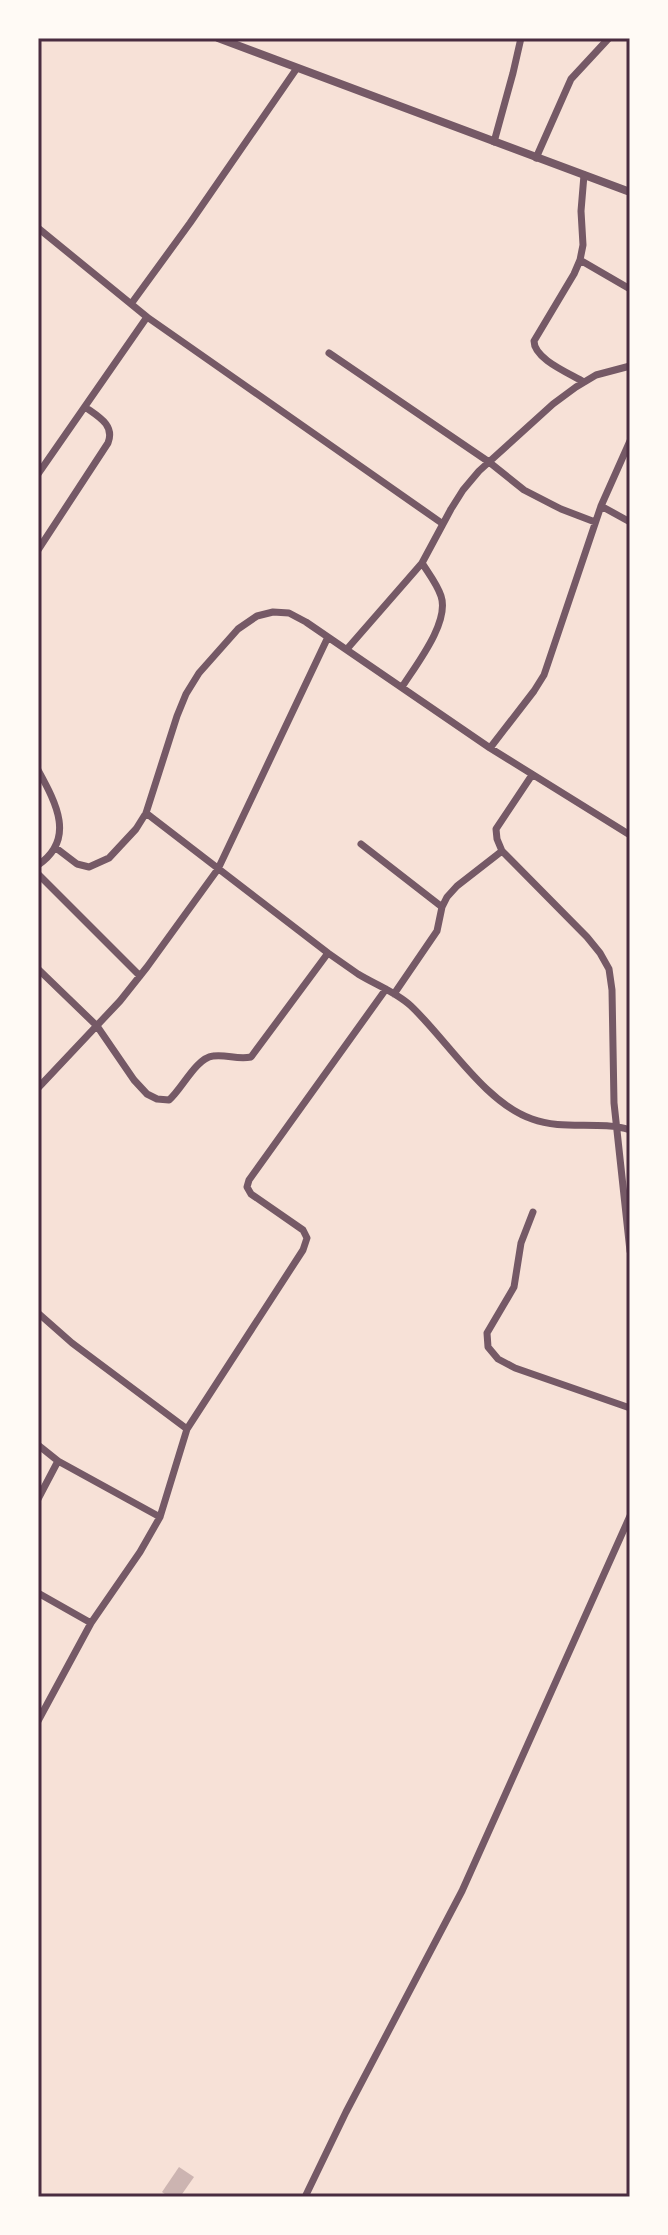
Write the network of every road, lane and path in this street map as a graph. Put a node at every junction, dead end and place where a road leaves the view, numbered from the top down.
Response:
1 (218, 38) edge
2 (521, 38) edge
3 (609, 38) edge
4 (297, 68) junction
5 (494, 142) junction
6 (536, 158) junction
7 (584, 175) junction
8 (630, 192) edge
9 (38, 228) edge
10 (580, 260) junction
11 (630, 289) edge
12 (131, 304) junction
13 (147, 317) junction
14 (329, 353) dead end
15 (630, 366) edge
16 (584, 382) junction
17 (85, 407) junction
18 (630, 441) edge
19 (489, 462) junction
20 (38, 474) edge
21 (601, 506) junction
22 (595, 522) junction
23 (630, 522) edge
24 (443, 524) junction
25 (38, 550) edge
26 (422, 563) junction
27 (328, 637) junction
28 (347, 649) junction
29 (402, 687) junction
30 (490, 748) junction
31 (38, 770) edge
32 (532, 775) junction
33 (146, 813) junction
34 (630, 835) edge
35 (361, 844) dead end
36 (56, 848) junction
37 (502, 851) junction
38 (38, 865) edge
39 (218, 869) junction
40 (38, 874) edge
41 (442, 907) junction
42 (328, 953) junction
43 (38, 969) edge
44 (140, 976) junction
45 (386, 989) junction
46 (394, 994) junction
47 (97, 1026) junction
48 (38, 1088) edge
49 (617, 1126) junction
50 (630, 1130) edge
51 (533, 1212) dead end
52 (630, 1251) edge
53 (38, 1313) edge
54 (630, 1408) edge
55 (187, 1429) junction
56 (38, 1445) edge
57 (58, 1461) junction
58 (38, 1499) edge
59 (630, 1516) edge
60 (160, 1517) junction
61 (38, 1593) edge
62 (91, 1623) junction
63 (38, 1721) edge
64 (305, 2197) edge

1 - 4 street
2 - 5 street
3 - 6 street
4 - 5 street
4 - 12 street
5 - 6 street
6 - 7 street
7 - 8 street
7 - 10 street
9 - 12 street
10 - 11 street
10 - 16 street
12 - 13 street
13 - 17 street
13 - 24 street
14 - 19 street
15 - 16 street
16 - 19 street
17 - 20 street
17 - 25 street
18 - 21 street
19 - 22 street
19 - 24 street
21 - 22 street
21 - 23 street
22 - 30 street
24 - 26 street
26 - 28 street
26 - 29 street
27 - 28 street
27 - 33 street
27 - 39 street
28 - 29 street
29 - 30 street
30 - 32 street
31 - 36 street
32 - 34 street
32 - 37 street
33 - 36 street
33 - 39 street
35 - 41 street
36 - 38 street
37 - 41 street
37 - 49 street
39 - 42 street
39 - 44 street
40 - 44 street
41 - 46 street
42 - 45 street
42 - 47 street
43 - 47 street
44 - 47 street
45 - 46 street
45 - 55 street
46 - 49 street
47 - 48 street
49 - 50 street
49 - 52 street
51 - 54 street
53 - 55 street
55 - 60 street
56 - 57 street
57 - 58 street
57 - 60 street
59 - 64 street
60 - 62 street
61 - 62 street
62 - 63 street

